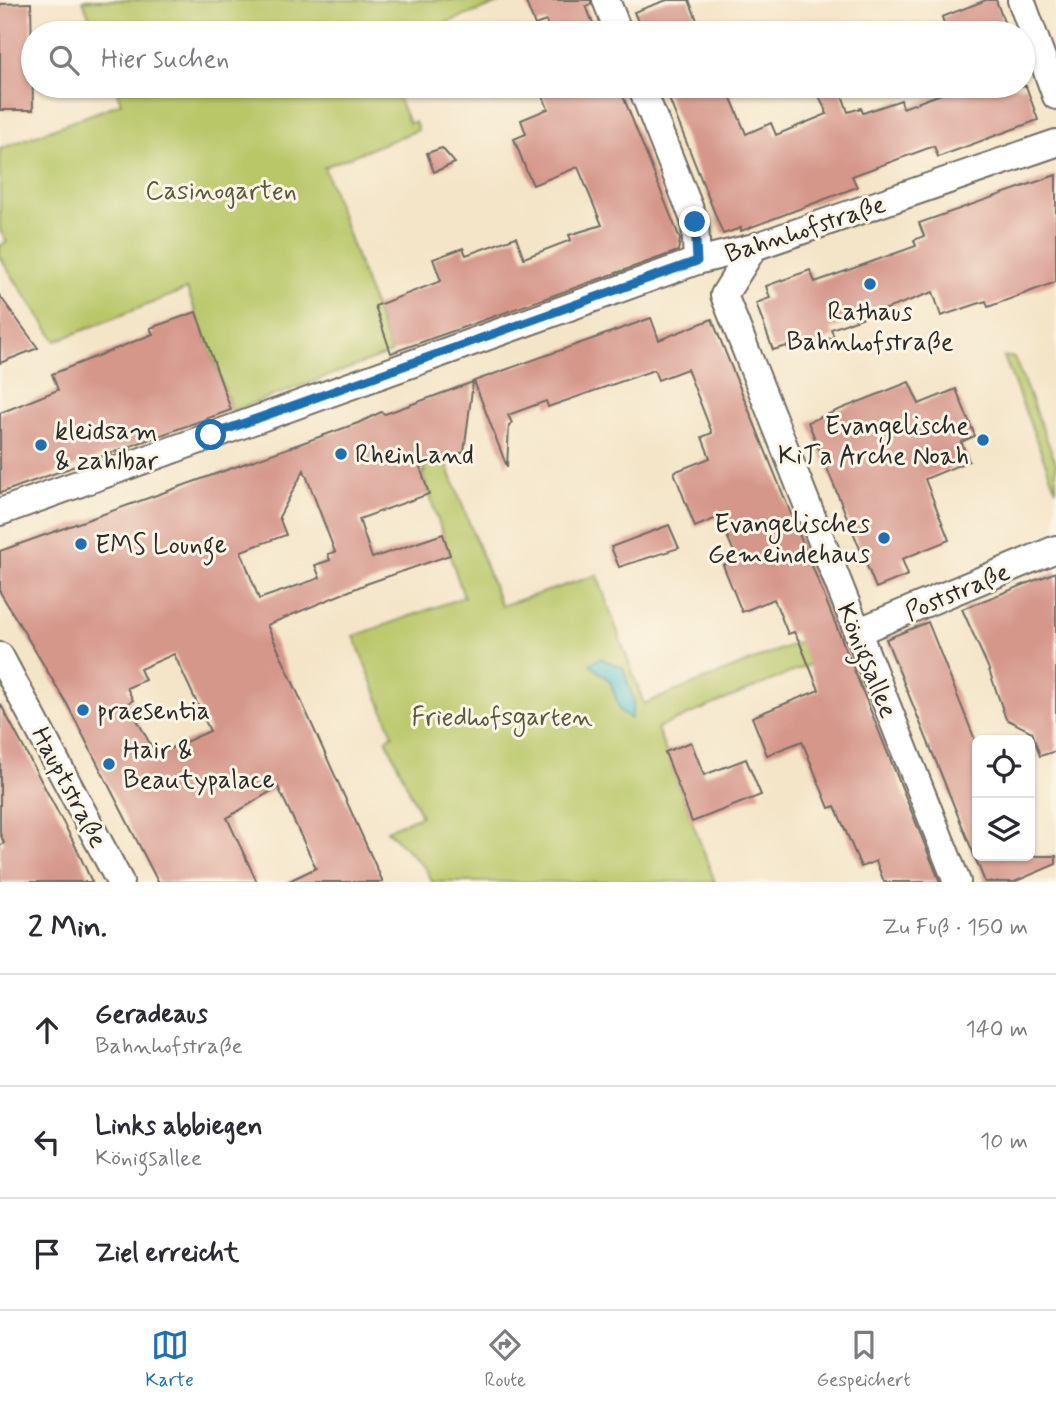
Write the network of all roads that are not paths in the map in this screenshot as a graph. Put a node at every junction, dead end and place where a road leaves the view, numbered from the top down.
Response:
1 (606, 0) edge
2 (1021, 0) edge
3 (614, 21) edge
4 (1029, 21) edge
5 (1035, 38) edge
6 (1056, 96) edge
7 (645, 98) edge
8 (1056, 143) edge
9 (754, 247) junction
10 (697, 261) junction
11 (0, 512) edge
12 (1056, 549) edge
13 (857, 632) junction
14 (0, 656) edge
15 (8, 689) edge
16 (120, 882) edge
17 (957, 882) edge

1 - 3 street
2 - 4 street
5 - 6 street
7 - 10 street
8 - 9 street, Bahnhofstraße
9 - 10 street, Bahnhofstraße
9 - 13 street, Königsallee
10 - 11 street, Bahnhofstraße
12 - 13 street, Poststraße
13 - 17 street, Königsallee
14 - 15 street, Hauptstraße
15 - 16 street, Hauptstraße

